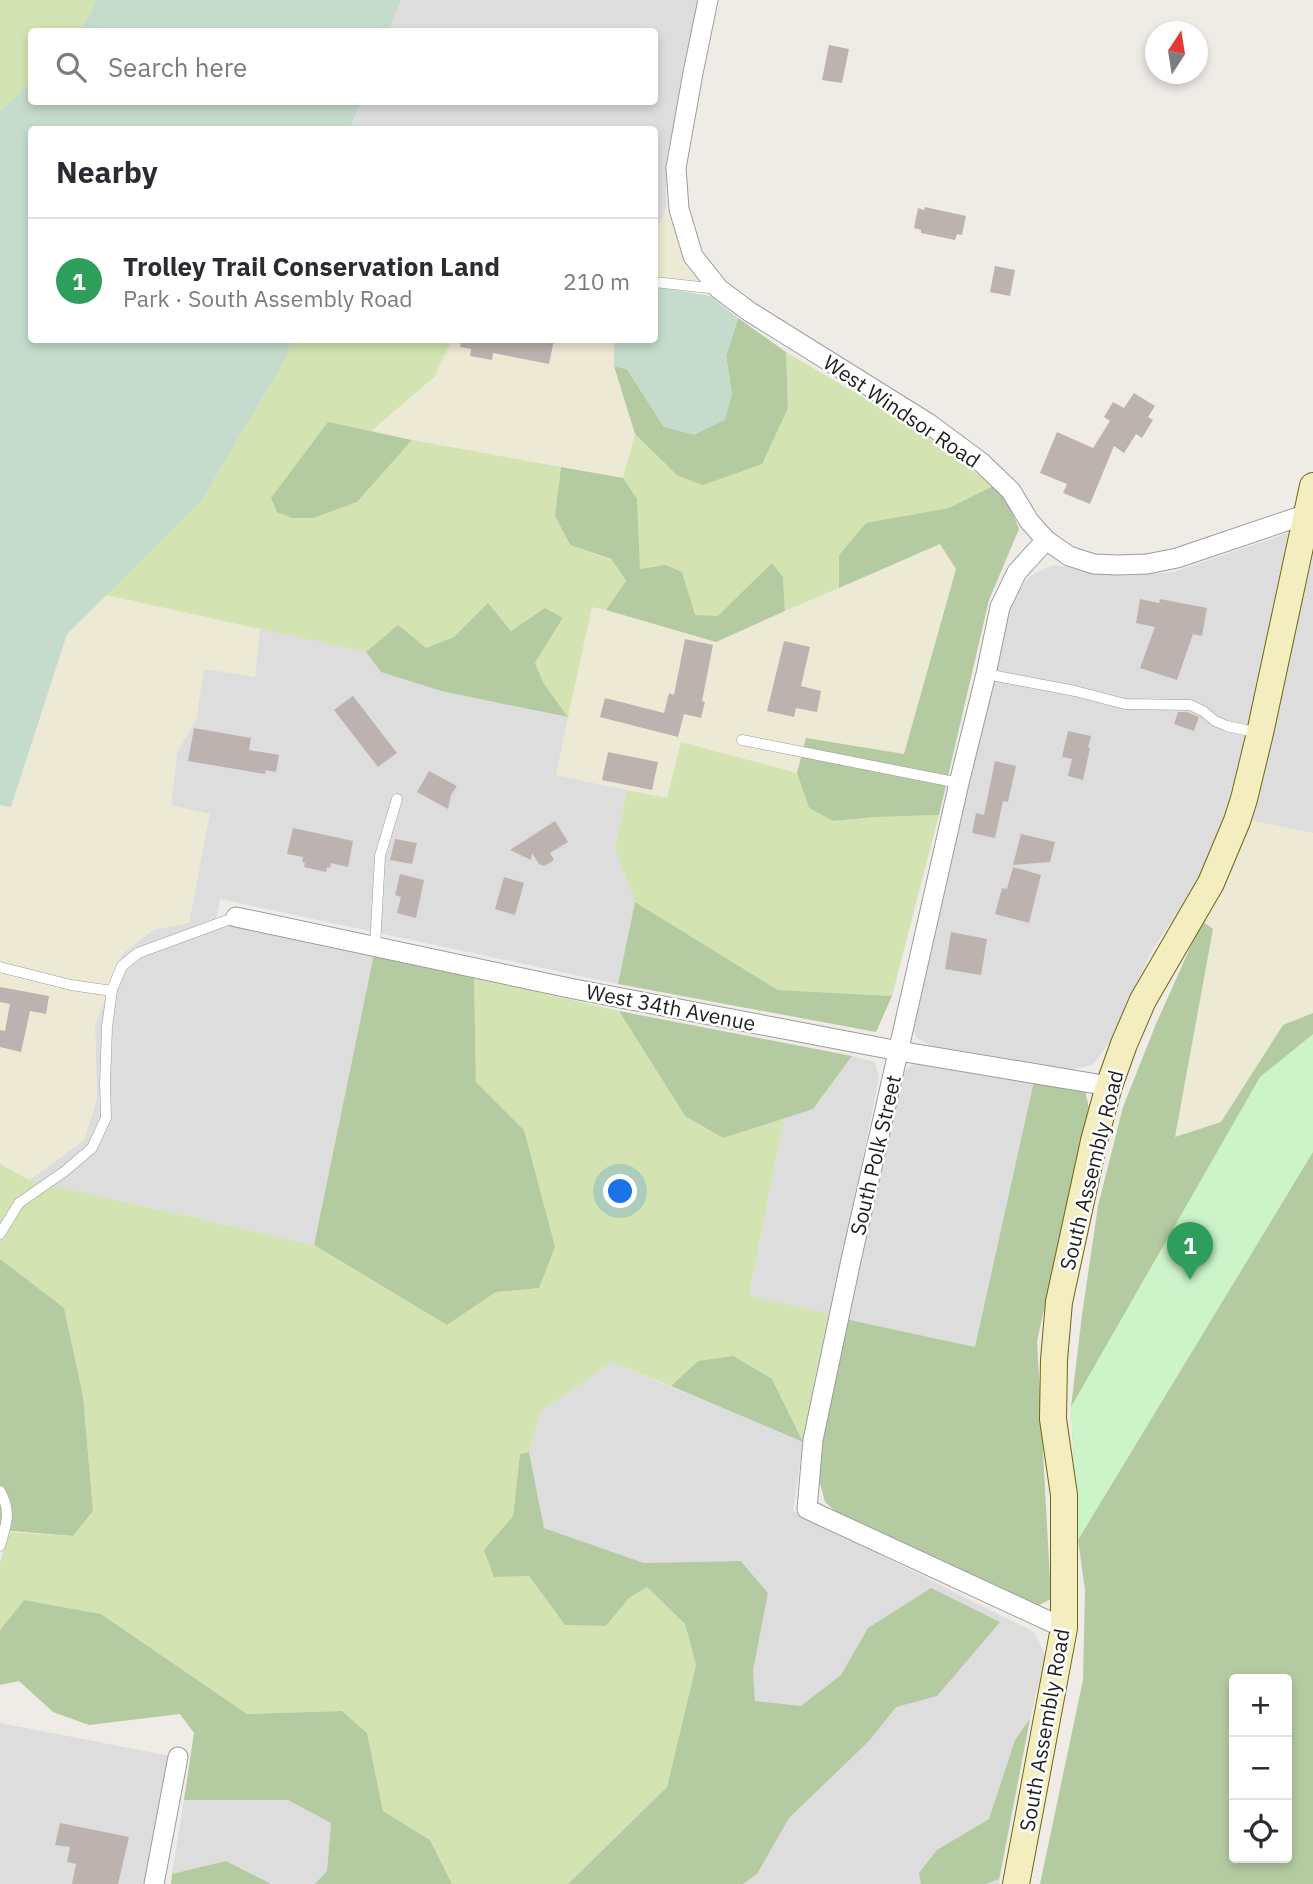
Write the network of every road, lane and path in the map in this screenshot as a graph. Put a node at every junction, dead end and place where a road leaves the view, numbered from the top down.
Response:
1 (708, 0) edge
2 (658, 282) edge
3 (719, 289) junction
4 (1313, 486) edge
5 (1307, 514) junction
6 (1046, 540) junction
7 (986, 674) junction
8 (1260, 733) junction
9 (743, 740) dead end
10 (959, 783) junction
11 (397, 799) dead end
12 (236, 917) joint
13 (374, 947) junction
14 (0, 967) edge
15 (112, 991) junction
16 (899, 1051) junction
17 (1109, 1086) junction
18 (0, 1234) edge
19 (0, 1491) edge
20 (0, 1546) edge
21 (1064, 1629) junction
22 (178, 1757) dead end
23 (154, 1884) edge
24 (1016, 1884) edge

1 - 3 street, West Windsor Road
2 - 3 lane
3 - 6 street, West Windsor Road
4 - 5 street, South Assembly Road
5 - 6 street, West Windsor Road
5 - 8 street, South Assembly Road
6 - 7 street, South Polk Street
7 - 8 lane
7 - 10 street, South Polk Street
8 - 17 street, South Assembly Road
9 - 10 lane
10 - 16 street, South Polk Street
11 - 13 lane
12 - 13 street, West 34th Avenue
12 - 15 lane
13 - 16 street, West 34th Avenue
14 - 15 lane
15 - 18 lane
16 - 17 street, West 34th Avenue
16 - 21 street, South Polk Street
17 - 21 street, South Assembly Road
19 - 20 lane
21 - 24 street, South Assembly Road
22 - 23 street

